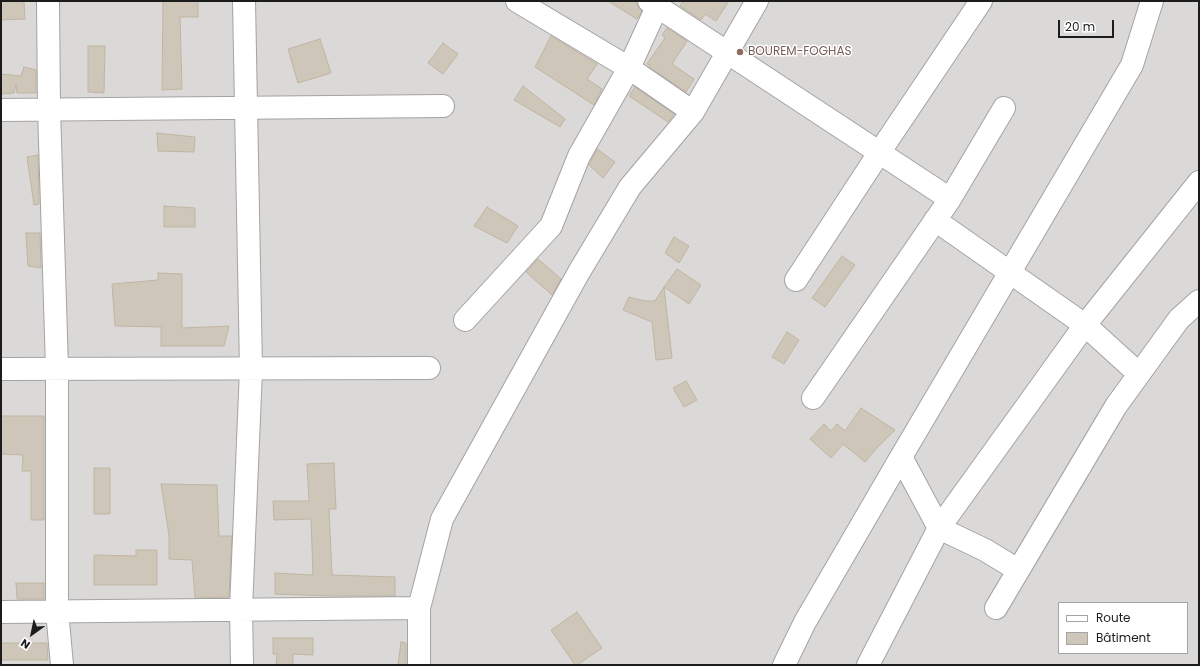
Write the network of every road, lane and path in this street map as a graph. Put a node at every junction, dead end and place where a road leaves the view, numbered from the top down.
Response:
1 (48, 1) edge
2 (244, 1) edge
3 (517, 1) edge
4 (757, 1) edge
5 (981, 1) edge
6 (1152, 1) edge
7 (653, 4) edge
8 (727, 53) junction
9 (629, 68) junction
10 (443, 106) dead end
11 (245, 108) junction
12 (1004, 108) dead end
13 (1, 110) edge
14 (49, 110) junction
15 (693, 112) junction
16 (879, 152) junction
17 (1199, 182) edge
18 (950, 198) junction
19 (935, 220) junction
20 (1010, 272) junction
21 (796, 280) dead end
22 (1199, 301) edge
23 (465, 320) dead end
24 (1084, 325) junction
25 (56, 368) junction
26 (429, 368) dead end
27 (1, 369) edge
28 (250, 369) junction
29 (1139, 374) junction
30 (813, 398) dead end
31 (901, 457) junction
32 (939, 528) junction
33 (1018, 570) junction
34 (419, 608) junction
35 (996, 608) dead end
36 (241, 609) junction
37 (57, 611) junction
38 (1, 612) edge
39 (62, 665) edge
40 (242, 665) edge
41 (419, 665) edge
42 (784, 665) edge
43 (868, 665) edge

1 - 14 street
2 - 11 street
3 - 9 street
4 - 8 street
5 - 16 street
6 - 20 street
7 - 8 street
7 - 9 street
8 - 15 street
8 - 16 street
9 - 15 street
9 - 23 street
10 - 11 street
11 - 14 street
11 - 28 street
12 - 18 street
13 - 14 street
14 - 25 street
15 - 34 street
16 - 18 street
16 - 21 street
17 - 24 street
18 - 19 street
19 - 20 street
19 - 30 street
20 - 24 street
20 - 31 street
22 - 29 street
24 - 29 street
24 - 32 street
25 - 27 street
25 - 28 street
25 - 37 street
26 - 28 street
28 - 36 street
29 - 33 street
31 - 32 street
31 - 42 street
32 - 33 street
32 - 43 street
33 - 35 street
34 - 36 street
34 - 41 street
36 - 37 street
36 - 40 street
37 - 38 street
37 - 39 street

